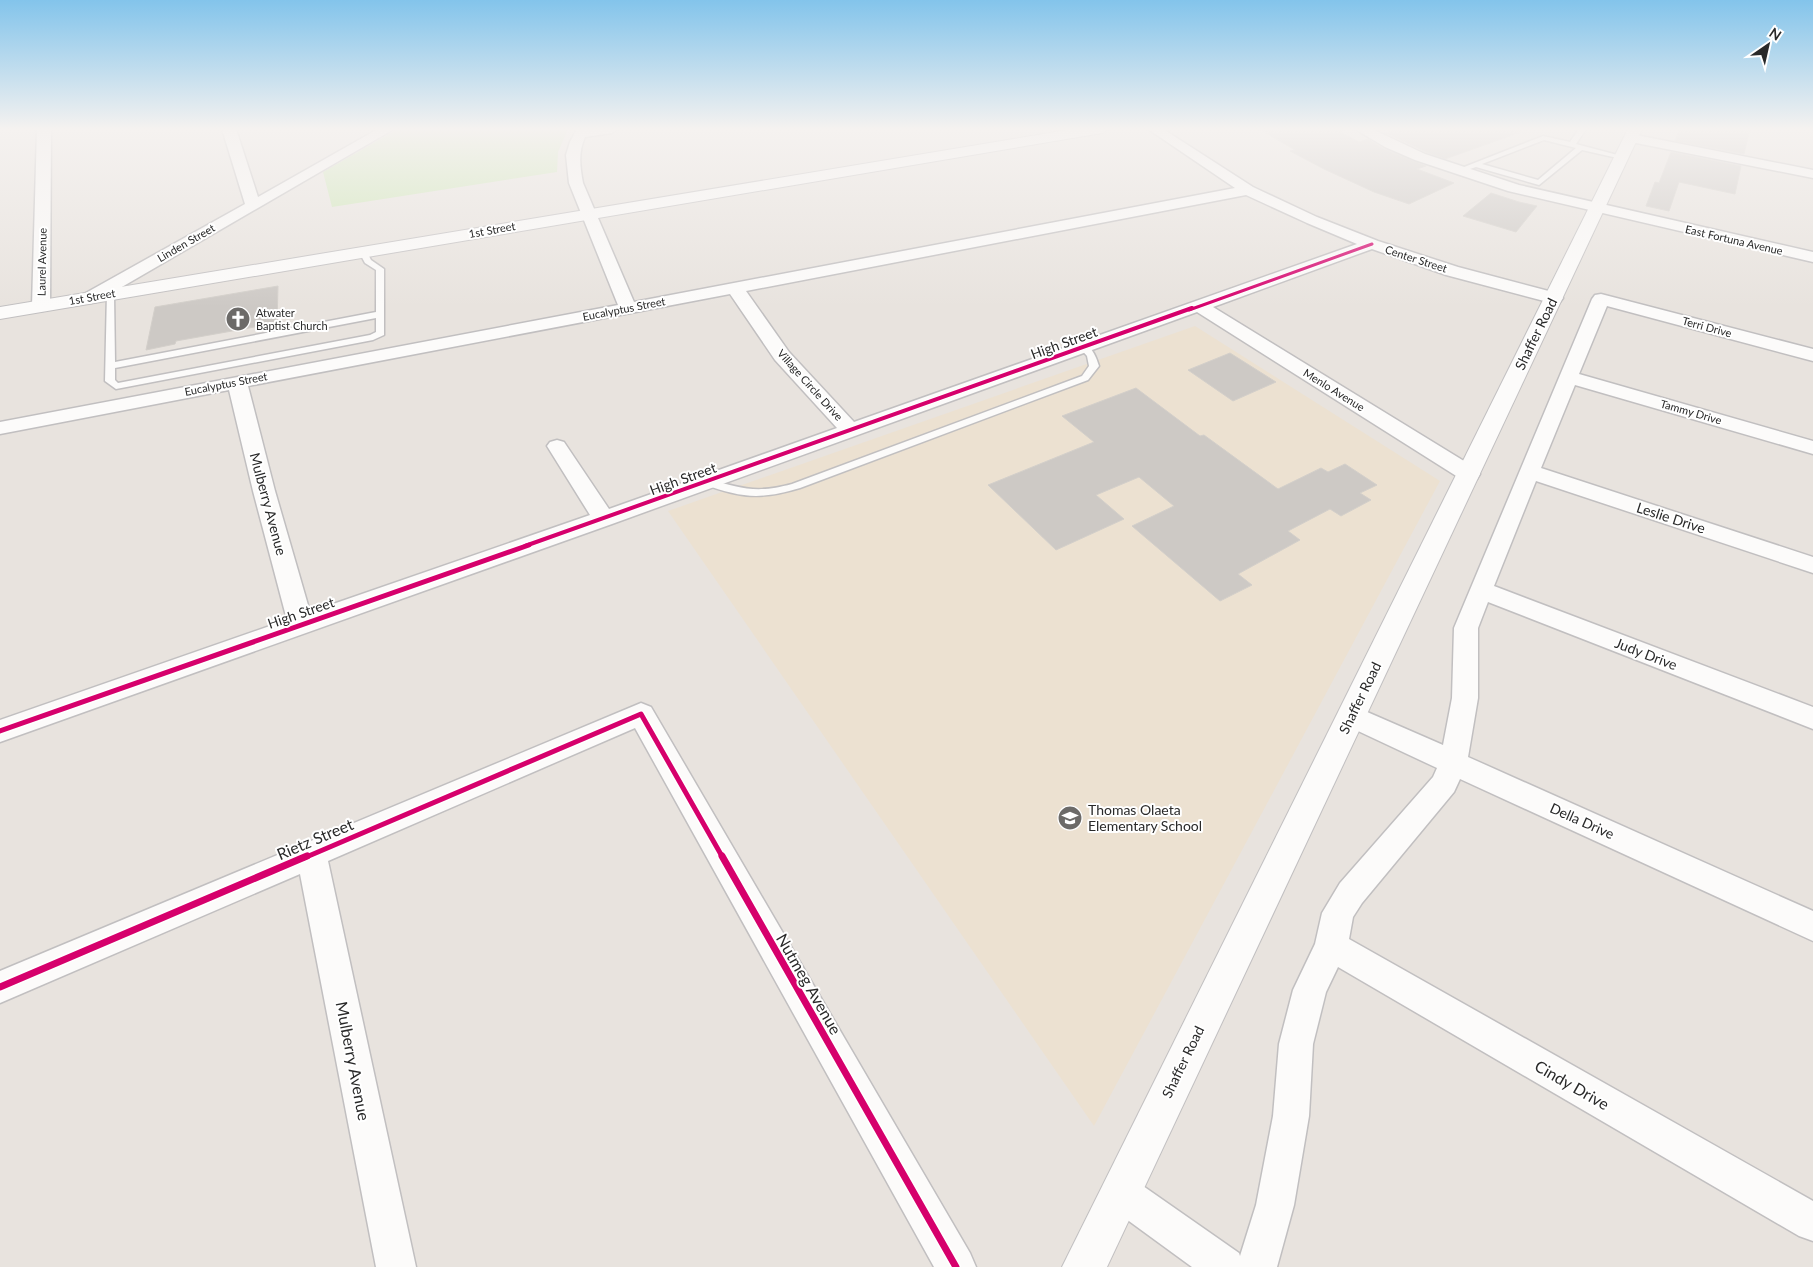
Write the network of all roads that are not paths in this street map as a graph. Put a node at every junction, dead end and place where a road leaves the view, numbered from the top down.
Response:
1 (43, 188) edge
2 (248, 188) edge
3 (283, 188) edge
4 (578, 188) edge
5 (745, 188) edge
6 (1245, 188) edge
7 (1514, 188) edge
8 (1606, 188) edge
9 (1248, 190) junction
10 (253, 205) junction
11 (1597, 208) junction
12 (589, 214) junction
13 (1372, 244) junction
14 (363, 252) junction
15 (1813, 257) edge
16 (735, 288) junction
17 (110, 294) junction
18 (90, 298) junction
19 (1554, 298) junction
20 (42, 306) junction
21 (1199, 306) junction
22 (628, 308) junction
23 (0, 313) edge
24 (381, 314) junction
25 (1084, 348) junction
26 (1813, 355) edge
27 (110, 366) junction
28 (1568, 376) junction
29 (237, 382) junction
30 (0, 428) edge
31 (851, 431) junction
32 (557, 446) dead end
33 (1813, 448) edge
34 (1529, 471) junction
35 (1469, 474) junction
36 (707, 482) junction
37 (604, 518) junction
38 (1813, 565) edge
39 (1480, 590) junction
40 (301, 625) junction
41 (641, 714) joint
42 (1351, 716) junction
43 (1813, 718) edge
44 (0, 731) edge
45 (1453, 762) junction
46 (311, 854) junction
47 (1813, 926) edge
48 (1331, 946) junction
49 (0, 987) edge
50 (1120, 1192) junction
51 (1813, 1222) edge
52 (396, 1267) edge
53 (956, 1267) edge
54 (1084, 1267) edge
55 (1225, 1267) edge
56 (1257, 1267) edge

1 - 20 street, Laurel Avenue
2 - 10 street
3 - 10 street, Linden Street
4 - 12 street
5 - 12 main road, 1st Street
6 - 9 street, Center Street
7 - 11 street, East Fortuna Avenue
8 - 11 main road, Shaffer Road
9 - 13 street, Center Street
9 - 16 street, Eucalyptus Street
10 - 18 street, Linden Street
11 - 15 street, East Fortuna Avenue
11 - 19 main road, Shaffer Road
12 - 14 main road, 1st Street
12 - 22 street
13 - 19 street, Center Street
13 - 21 street, High Street
14 - 17 main road, 1st Street
14 - 24 lane
16 - 22 street, Eucalyptus Street
16 - 31 street, Village Circle Drive
17 - 18 main road, 1st Street
17 - 27 lane
18 - 20 main road, 1st Street
19 - 35 main road, Shaffer Road
20 - 23 main road, 1st Street
21 - 25 street, High Street
21 - 35 street, Menlo Avenue
22 - 29 street, Eucalyptus Street
24 - 27 lane
24 - 27 lane
25 - 31 street, High Street
25 - 36 lane
26 - 28 street, Terri Drive
28 - 33 street, Tammy Drive
28 - 34 street
29 - 30 street, Eucalyptus Street
29 - 40 street, Mulberry Avenue
31 - 36 street, High Street
32 - 37 street
34 - 38 street, Leslie Drive
34 - 39 street
35 - 42 main road, Shaffer Road
36 - 37 street, High Street
37 - 40 street, High Street
39 - 43 street, Judy Drive
39 - 45 street
40 - 44 street, High Street
41 - 46 street, Rietz Street
41 - 53 street, Nutmeg Avenue
42 - 45 street, Della Drive
42 - 50 main road, Shaffer Road
45 - 47 street, Della Drive
45 - 48 street
46 - 49 street, Rietz Street
46 - 52 street, Mulberry Avenue
48 - 51 street, Cindy Drive
48 - 56 street
50 - 54 main road, Shaffer Road
50 - 55 street

